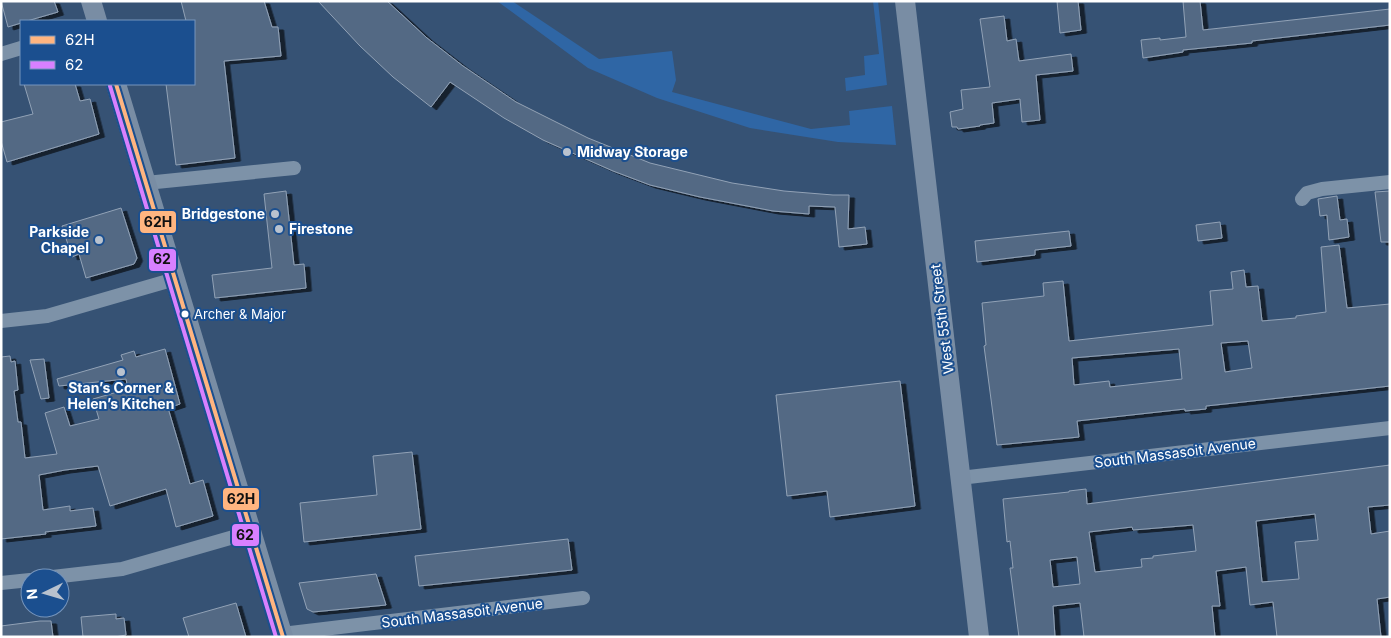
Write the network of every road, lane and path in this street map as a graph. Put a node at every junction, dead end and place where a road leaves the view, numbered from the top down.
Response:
1 (91, 1) edge
2 (905, 1) edge
3 (97, 20) edge
4 (20, 48) edge
5 (1, 54) edge
6 (116, 85) edge
7 (294, 168) dead end
8 (1390, 182) edge
9 (146, 183) junction
10 (1302, 199) dead end
11 (175, 279) junction
12 (1, 321) edge
13 (1390, 428) edge
14 (960, 478) junction
15 (251, 532) junction
16 (70, 575) edge
17 (20, 581) edge
18 (1, 583) edge
19 (583, 598) dead end
20 (282, 635) edge
21 (979, 637) edge

1 - 3 main road
2 - 14 main road, West 55th Street
4 - 5 street
6 - 9 main road
7 - 9 street
8 - 10 street
9 - 11 main road
11 - 12 street
11 - 15 main road
13 - 14 street, South Massasoit Avenue
14 - 21 main road, West 55th Street
15 - 16 street
15 - 20 main road
17 - 18 street
19 - 20 street, South Massasoit Avenue

